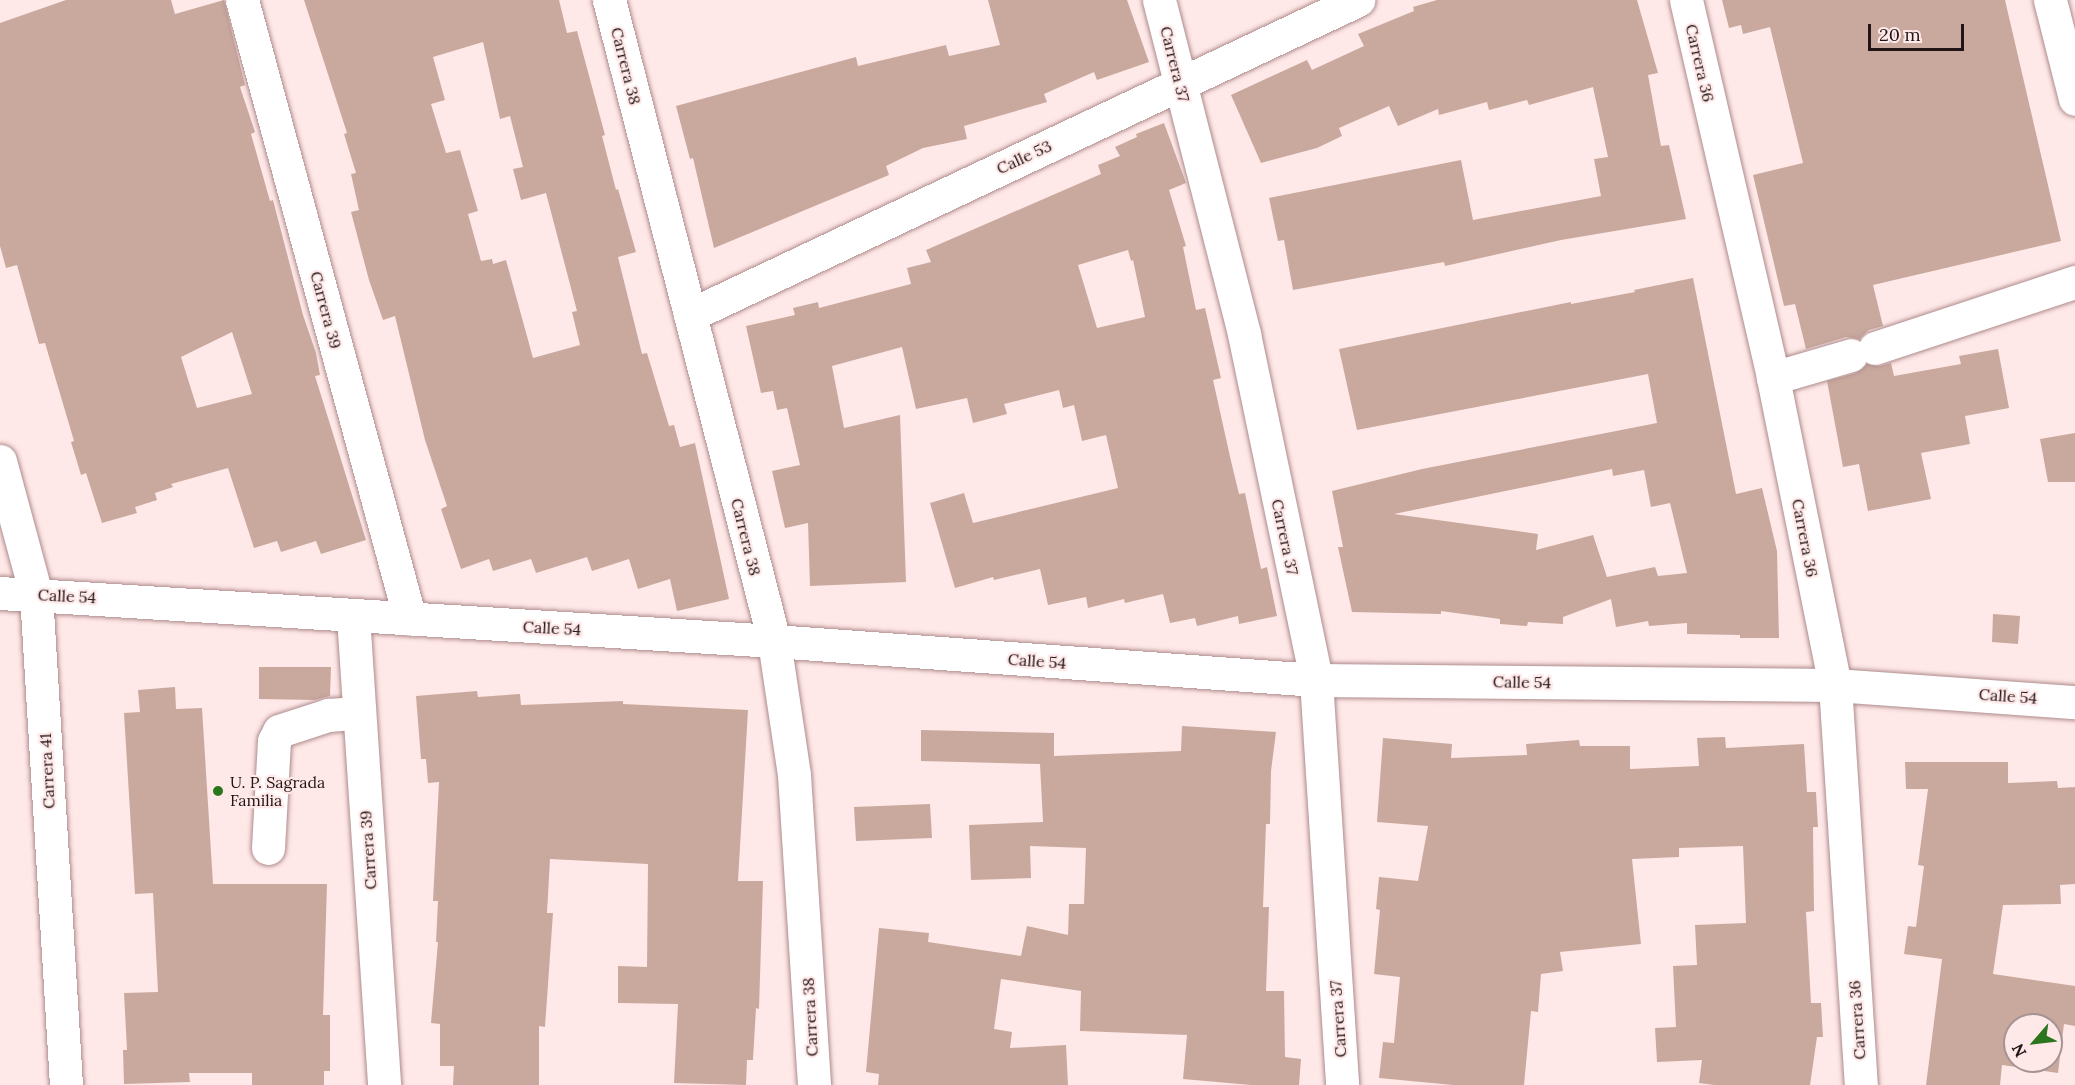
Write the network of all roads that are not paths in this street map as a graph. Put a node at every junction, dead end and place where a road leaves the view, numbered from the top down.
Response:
1 (242, 0) edge
2 (609, 0) edge
3 (1159, 0) edge
4 (1358, 0) edge
5 (1686, 0) edge
6 (2050, 0) edge
7 (1179, 84) junction
8 (2075, 99) edge
9 (2075, 282) edge
10 (690, 315) junction
11 (1773, 378) junction
12 (0, 461) edge
13 (0, 593) edge
14 (36, 594) junction
15 (353, 616) junction
16 (410, 620) junction
17 (774, 641) junction
18 (1316, 680) junction
19 (1835, 685) junction
20 (2075, 702) edge
21 (358, 713) junction
22 (268, 848) dead end
23 (66, 1085) edge
24 (384, 1085) edge
25 (814, 1085) edge
26 (1342, 1085) edge
27 (1861, 1085) edge

1 - 16 street, Carrera 39
2 - 10 street, Carrera 38
3 - 7 street, Carrera 37
4 - 7 street, Calle 53
5 - 11 street, Carrera 36
6 - 8 street
7 - 10 street, Calle 53
7 - 18 street, Carrera 37
9 - 11 street
10 - 17 street, Carrera 38
11 - 19 street, Carrera 36
12 - 14 street, Carrera 41
13 - 14 street, Calle 54
14 - 15 street, Calle 54
14 - 23 street, Carrera 41
15 - 16 street, Calle 54
15 - 21 street, Carrera 39
16 - 17 street, Calle 54
17 - 18 street, Calle 54
17 - 25 street, Carrera 38
18 - 19 street, Calle 54
18 - 26 street, Carrera 37
19 - 20 street, Calle 54
19 - 27 street, Carrera 36
21 - 22 street
21 - 24 street, Carrera 39

